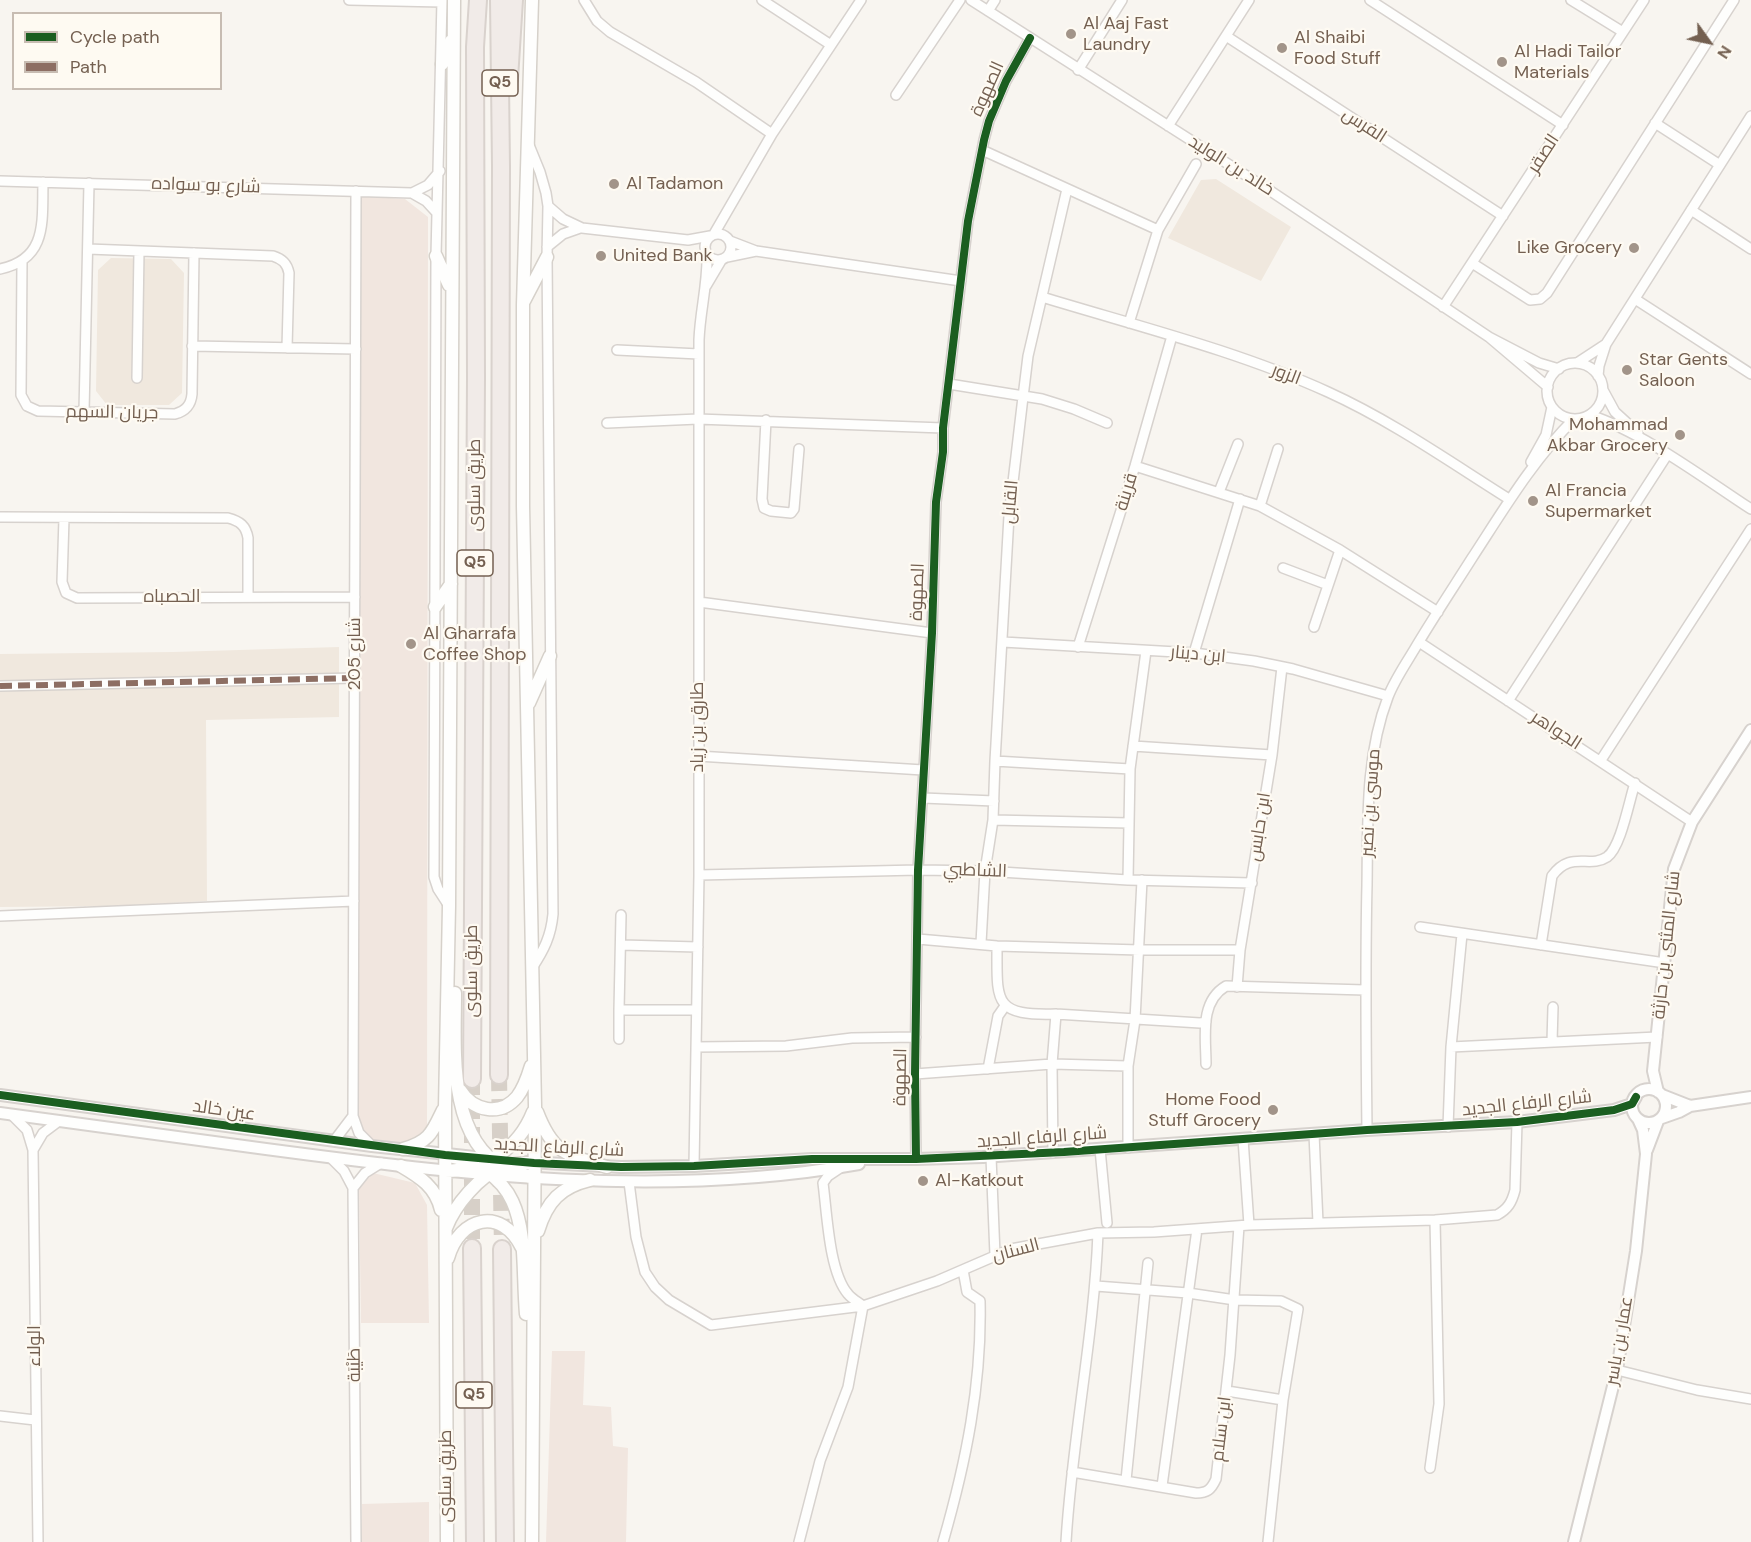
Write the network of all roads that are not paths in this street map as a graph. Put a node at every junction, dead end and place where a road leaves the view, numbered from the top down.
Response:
1 (349, 0) edge
2 (355, 0) edge
3 (470, 0) edge
4 (478, 0) edge
5 (499, 0) edge
6 (514, 0) edge
7 (532, 0) edge
8 (584, 0) edge
9 (762, 0) edge
10 (861, 0) edge
11 (960, 0) edge
12 (971, 0) edge
13 (995, 0) edge
14 (1122, 0) edge
15 (1249, 0) edge
16 (1370, 0) edge
17 (1571, 0) edge
18 (1644, 0) edge
19 (1734, 0) edge
20 (446, 1) edge
21 (988, 11) junction
22 (1623, 32) junction
23 (453, 34) junction
24 (1226, 36) junction
25 (1030, 38) junction
26 (831, 45) junction
27 (475, 46) junction
28 (442, 64) junction
29 (1078, 70) junction
30 (896, 95) dead end
31 (1750, 119) edge
32 (1655, 123) junction
33 (1563, 125) junction
34 (1168, 126) junction
35 (772, 134) junction
36 (527, 142) junction
37 (982, 150) junction
38 (1196, 164) dead end
39 (1720, 165) junction
40 (501, 166) junction
41 (440, 171) junction
42 (0, 181) edge
43 (43, 182) junction
44 (89, 183) junction
45 (1067, 189) junction
46 (356, 191) junction
47 (412, 193) junction
48 (548, 206) junction
49 (1691, 210) junction
50 (728, 212) junction
51 (437, 213) junction
52 (1503, 216) junction
53 (582, 228) junction
54 (1158, 230) junction
55 (712, 235) junction
56 (730, 239) junction
57 (688, 240) junction
58 (88, 249) junction
59 (1751, 249) edge
60 (139, 251) junction
61 (756, 251) junction
62 (547, 252) junction
63 (194, 253) junction
64 (707, 253) junction
65 (436, 256) junction
66 (724, 258) junction
67 (22, 261) junction
68 (1472, 263) junction
69 (0, 269) edge
70 (961, 281) junction
71 (705, 288) junction
72 (452, 290) junction
73 (1042, 297) junction
74 (1635, 299) junction
75 (523, 305) junction
76 (1443, 307) junction
77 (1129, 323) junction
78 (1172, 336) junction
79 (1489, 337) junction
80 (1606, 344) junction
81 (192, 346) junction
82 (287, 348) junction
83 (356, 349) junction
84 (617, 350) dead end
85 (699, 354) junction
86 (1577, 363) junction
87 (1559, 369) junction
88 (1751, 374) edge
89 (1598, 376) junction
90 (137, 378) dead end
91 (949, 384) junction
92 (1548, 387) junction
93 (1603, 389) junction
94 (1023, 397) junction
95 (1552, 407) junction
96 (84, 412) junction
97 (1590, 415) junction
98 (698, 418) junction
99 (1574, 419) junction
100 (766, 420) junction
101 (607, 423) dead end
102 (1107, 423) dead end
103 (943, 428) junction
104 (1238, 444) dead end
105 (1653, 446) junction
106 (799, 449) dead end
107 (1278, 449) dead end
108 (1667, 455) junction
109 (1135, 466) junction
110 (1522, 481) junction
111 (1219, 492) junction
112 (1240, 499) junction
113 (1509, 499) junction
114 (1260, 506) junction
115 (1751, 508) edge
116 (0, 517) edge
117 (64, 518) junction
118 (1751, 529) edge
119 (1340, 550) junction
120 (1283, 568) dead end
121 (451, 584) junction
122 (1328, 585) junction
123 (248, 597) junction
124 (355, 597) junction
125 (699, 602) junction
126 (435, 607) junction
127 (1438, 612) junction
128 (1314, 627) dead end
129 (932, 633) junction
130 (1003, 642) junction
131 (1419, 642) junction
132 (1078, 647) junction
133 (1146, 651) junction
134 (1194, 653) junction
135 (550, 656) junction
136 (1282, 667) junction
137 (355, 678) junction
138 (0, 686) edge
139 (1388, 696) junction
140 (1508, 700) junction
141 (527, 707) junction
142 (1750, 735) edge
143 (1133, 746) junction
144 (1272, 755) junction
145 (698, 756) junction
146 (995, 760) junction
147 (1601, 760) junction
148 (1131, 769) junction
149 (923, 770) junction
150 (1635, 783) junction
151 (923, 798) junction
152 (993, 801) junction
153 (993, 820) junction
154 (1692, 822) junction
155 (1129, 823) junction
156 (918, 870) junction
157 (985, 871) junction
158 (699, 875) junction
159 (1128, 880) junction
160 (1142, 880) junction
161 (1252, 883) junction
162 (354, 902) junction
163 (449, 906) junction
164 (0, 915) edge
165 (621, 915) dead end
166 (1420, 927) dead end
167 (1462, 934) junction
168 (918, 939) junction
169 (981, 943) junction
170 (621, 945) junction
171 (1541, 945) junction
172 (998, 946) junction
173 (698, 947) junction
174 (1140, 950) junction
175 (1240, 950) junction
176 (1665, 963) junction
177 (532, 968) junction
178 (1237, 987) junction
179 (1365, 990) junction
180 (1005, 1006) junction
181 (1553, 1008) dead end
182 (619, 1010) junction
183 (696, 1010) junction
184 (1056, 1014) junction
185 (1135, 1020) junction
186 (1206, 1022) junction
187 (916, 1037) junction
188 (1657, 1037) junction
189 (619, 1039) dead end
190 (1552, 1042) junction
191 (696, 1047) junction
192 (1451, 1047) junction
193 (534, 1058) junction
194 (1052, 1064) junction
195 (1206, 1064) dead end
196 (1128, 1066) junction
197 (988, 1068) junction
198 (1653, 1071) junction
199 (915, 1074) junction
200 (499, 1075) tunnel mouth
201 (465, 1082) junction
202 (1660, 1094) junction
203 (0, 1095) edge
204 (1637, 1095) junction
205 (1751, 1097) edge
206 (535, 1105) junction
207 (1690, 1106) junction
208 (445, 1107) junction
209 (1614, 1110) junction
210 (0, 1113) edge
211 (12, 1115) junction
212 (353, 1116) junction
213 (1637, 1117) junction
214 (1660, 1119) junction
215 (59, 1120) junction
216 (1517, 1122) junction
217 (1448, 1127) junction
218 (1367, 1130) junction
219 (1314, 1134) junction
220 (1243, 1139) junction
221 (334, 1140) junction
222 (372, 1146) junction
223 (1128, 1148) junction
224 (404, 1149) junction
225 (1100, 1149) junction
226 (33, 1150) junction
227 (1053, 1153) junction
228 (1646, 1154) junction
229 (445, 1155) junction
230 (991, 1157) junction
231 (331, 1158) junction
232 (888, 1159) junction
233 (916, 1159) junction
234 (381, 1163) junction
235 (534, 1163) junction
236 (401, 1166) junction
237 (479, 1166) junction
238 (694, 1166) junction
239 (495, 1167) junction
240 (607, 1167) junction
241 (840, 1168) junction
242 (445, 1171) junction
243 (807, 1172) junction
244 (535, 1178) junction
245 (590, 1180) junction
246 (629, 1182) junction
247 (823, 1184) junction
248 (353, 1188) junction
249 (1435, 1220) junction
250 (1107, 1223) dead end
251 (1318, 1223) junction
252 (1249, 1225) junction
253 (1239, 1226) junction
254 (1197, 1229) junction
255 (444, 1232) junction
256 (1098, 1233) junction
257 (534, 1243) junction
258 (472, 1248) tunnel mouth
259 (502, 1249) tunnel mouth
260 (524, 1252) junction
261 (994, 1255) junction
262 (1148, 1263) dead end
263 (445, 1270) junction
264 (963, 1270) junction
265 (1096, 1286) junction
266 (1145, 1290) junction
267 (1188, 1293) junction
268 (1235, 1300) junction
269 (862, 1306) junction
270 (533, 1328) junction
271 (1617, 1370) junction
272 (1227, 1391) junction
273 (1751, 1399) edge
274 (1283, 1400) junction
275 (0, 1416) edge
276 (35, 1420) junction
277 (1430, 1468) dead end
278 (1072, 1472) junction
279 (1126, 1480) junction
280 (1162, 1486) junction
281 (1577, 1526) junction
282 (38, 1542) edge
283 (356, 1542) edge
284 (447, 1542) edge
285 (475, 1542) edge
286 (505, 1542) edge
287 (532, 1542) edge
288 (799, 1542) edge
289 (943, 1542) edge
290 (1066, 1542) edge
291 (1268, 1542) edge
292 (1569, 1542) edge
293 (1574, 1542) edge

1 - 2 street
2 - 20 street
3 - 27 highway
4 - 27 highway, طريق سلوى / Q5
5 - 40 highway, طريق سلوى / Q5
6 - 40 highway
7 - 36 main road
8 - 35 street
9 - 26 street
10 - 26 street
11 - 30 street
12 - 21 street, خالد بن الوليد
13 - 21 street
14 - 29 street
15 - 24 street
16 - 33 street
17 - 22 street
18 - 22 street, الصقر
19 - 32 street
20 - 23 main road, طريق سلوى
20 - 28 street, طريق سلوى
21 - 25 street, خالد بن الوليد
22 - 33 street, الصقر
23 - 28 main road
23 - 72 main road, طريق سلوى
24 - 34 street
24 - 52 street, الفرس
25 - 29 street, خالد بن الوليد
25 - 37 street, الصهوة
26 - 35 street
27 - 201 highway, طريق سلوى / Q5
28 - 41 street, طريق سلوى
29 - 34 street, خالد بن الوليد
31 - 39 street
32 - 39 street
32 - 68 street
33 - 52 street, الصقر
34 - 76 street, خالد بن الوليد
35 - 50 street
36 - 48 street
36 - 75 main road
37 - 45 street
37 - 70 street, الصهوة
38 - 54 street
39 - 49 street
40 - 200 highway, طريق سلوى / Q5
41 - 47 street
41 - 51 street, طريق سلوى
42 - 43 street, شارع بو سواده
43 - 44 street, شارع بو سواده
43 - 67 street
44 - 46 street, شارع بو سواده
44 - 58 street
45 - 54 street
45 - 73 street, القابل
46 - 47 street, شارع بو سواده
46 - 83 street, شارع 205
47 - 51 street
48 - 53 street
48 - 62 street
49 - 59 street
49 - 74 street
50 - 55 street
50 - 56 street
51 - 65 street, طريق سلوى
52 - 68 street, الصقر
53 - 57 street
53 - 62 street
54 - 77 street
55 - 56 street
55 - 57 street
55 - 64 street
56 - 61 street
56 - 66 street
57 - 64 street
58 - 60 street
58 - 96 street
60 - 63 street
60 - 90 street
61 - 66 street
61 - 70 street
62 - 75 main road
62 - 135 street
63 - 81 street, جريان السهم
63 - 82 street
64 - 66 street
64 - 71 street, طارق بن زياد
65 - 72 main road
65 - 126 street, طريق سلوى
66 - 71 street, طارق بن زياد
67 - 69 street
67 - 96 street, جريان السهم
68 - 76 street, الصقر
70 - 91 street, الصهوة
71 - 85 street, طارق بن زياد
72 - 121 main road, طريق سلوى
73 - 77 street, الزور
73 - 94 street, القابل
74 - 80 street
74 - 88 street
75 - 141 main road
76 - 79 street, خالد بن الوليد
77 - 78 street, الزور
78 - 109 street, قرينة
78 - 113 street, الزور
79 - 87 street, خالد بن الوليد
79 - 92 street, خالد بن الوليد
80 - 86 street
80 - 89 street
81 - 82 street
81 - 96 street, جريان السهم
82 - 83 street
83 - 124 street, شارع 205
84 - 85 street
85 - 98 street, طارق بن زياد
86 - 87 street
86 - 89 street
87 - 92 street
89 - 93 street
91 - 94 street
91 - 103 street, الصهوة
92 - 95 street
93 - 97 street
93 - 105 street
94 - 102 street
94 - 130 street, القابل
95 - 99 street
95 - 110 street, موسى بن نصير
97 - 99 street
97 - 105 street
98 - 100 street
98 - 101 street
98 - 125 street, طارق بن زياد
99 - 110 street, موسى بن نصير
100 - 103 street
100 - 106 street
103 - 129 street, الصهوة
104 - 111 street
105 - 108 street
107 - 114 street
108 - 115 street
108 - 140 street
109 - 111 street
109 - 132 street, قرينة
110 - 113 street, موسى بن نصير
111 - 112 street
112 - 114 street
112 - 134 street
113 - 127 street, موسى بن نصير
114 - 119 street
116 - 117 street
117 - 123 street
117 - 123 street, الحصباه
118 - 147 street
119 - 122 street
119 - 127 street
120 - 122 street
121 - 126 main road
121 - 163 main road, طريق سلوى
122 - 128 street
123 - 124 street, الحصباه
124 - 137 street, شارع 205
125 - 129 street
125 - 145 street, طارق بن زياد
126 - 163 street, طريق سلوى
127 - 131 street, موسى بن نصير
129 - 149 street, الصهوة
130 - 132 street, ابن دينار
130 - 146 street, القابل
131 - 139 street, موسى بن نصير
131 - 140 street, الجواهر
132 - 133 street, ابن دينار
133 - 134 street, ابن دينار
133 - 143 street
134 - 136 street, ابن دينار
135 - 141 main road
135 - 177 street
136 - 139 street, ابن دينار
136 - 144 street, ابن حابس
137 - 138 street
137 - 162 street, شارع 205
139 - 179 street, موسى بن نصير
140 - 147 street, الجواهر
141 - 177 main road
142 - 154 street, شارع المثنى بن حارثة
143 - 144 street
143 - 148 street
144 - 161 street, ابن حابس
145 - 149 street
145 - 158 street, طارق بن زياد
146 - 148 street
146 - 152 street, القابل
147 - 150 street, الجواهر
148 - 155 street
149 - 151 street, الصهوة
150 - 154 street, الجواهر
150 - 171 street
151 - 152 street
151 - 156 street, الصهوة
152 - 153 street, القابل
153 - 155 street
153 - 157 street, القابل
154 - 176 street, شارع المثنى بن حارثة
155 - 159 street
156 - 157 street, الشاطبي
156 - 158 street, الشاطبي
156 - 168 street, الصهوة
157 - 159 street, الشاطبي
157 - 169 street, القابل
158 - 173 street, طارق بن زياد
159 - 160 street, الشاطبي
160 - 161 street, الشاطبي
160 - 174 street
161 - 175 street, ابن حابس
162 - 164 street
162 - 212 street, شارع 205
163 - 201 main road
163 - 208 main road, طريق سلوى
165 - 170 street
166 - 167 street
167 - 171 street
167 - 192 street
168 - 169 street
168 - 187 street, الصهوة
169 - 172 street
170 - 173 street
170 - 182 street
171 - 176 street
172 - 174 street
172 - 180 street
173 - 183 street, طارق بن زياد
174 - 175 street
174 - 185 street
175 - 178 street, ابن حابس
176 - 188 street, شارع المثنى بن حارثة
177 - 193 main road
178 - 179 street
178 - 186 street
179 - 218 street, موسى بن نصير
180 - 184 street
180 - 197 street
181 - 190 street
182 - 183 street
182 - 189 street
183 - 191 street, طارق بن زياد
184 - 185 street
184 - 194 street
185 - 186 street
185 - 196 street
186 - 195 street
187 - 191 street
187 - 199 street, الصهوة
188 - 190 street
188 - 198 street, شارع المثنى بن حارثة
190 - 192 street
191 - 238 street, طارق بن زياد
192 - 217 street
193 - 201 main road
193 - 206 main road
194 - 196 street
194 - 197 street
194 - 227 street
196 - 223 street
197 - 199 street
198 - 202 street, شارع المثنى بن حارثة
198 - 204 street, شارع المثنى بن حارثة
199 - 233 street, الصهوة
201 - 239 main road
202 - 204 street
202 - 207 street
202 - 214 street
203 - 221 street, عين خالد
204 - 209 street, شارع الرفاع الجديد
204 - 213 street
205 - 207 street
206 - 235 main road
206 - 239 main road
206 - 240 main road
207 - 214 street
208 - 224 main road
208 - 229 main road, طريق سلوى
209 - 213 street, شارع الرفاع الجديد
209 - 216 street, شارع الرفاع الجديد
210 - 211 street, عين خالد
211 - 215 street, عين خالد
211 - 226 street, الولاء
212 - 221 street
212 - 222 street, شارع 205
213 - 214 street
213 - 228 street, عمار بن ياسر
214 - 228 street, عمار بن ياسر
215 - 226 street
215 - 231 street, عين خالد
216 - 217 street, شارع الرفاع الجديد
216 - 249 street, السنان
217 - 218 street, شارع الرفاع الجديد
218 - 219 street, شارع الرفاع الجديد
219 - 220 street, شارع الرفاع الجديد
219 - 251 street
220 - 223 street, شارع الرفاع الجديد
220 - 252 street
221 - 222 street, عين خالد
222 - 224 street, عين خالد
223 - 225 street, شارع الرفاع الجديد
224 - 229 street, عين خالد
225 - 227 street, شارع الرفاع الجديد
225 - 250 street
226 - 276 street, الولاء
227 - 230 street, شارع الرفاع الجديد
228 - 271 street, عمار بن ياسر
229 - 237 main road
229 - 239 street, شارع الرفاع الجديد
229 - 242 main road, طريق سلوى
230 - 233 street, شارع الرفاع الجديد
230 - 261 street
231 - 234 street, عين خالد
231 - 248 street
232 - 233 street, شارع الرفاع الجديد
232 - 238 street, شارع الرفاع الجديد
232 - 241 street, شارع الرفاع الجديد
234 - 236 street, عين خالد
234 - 248 street
235 - 239 main road
235 - 240 street, شارع الرفاع الجديد
235 - 244 main road
236 - 242 street, عين خالد
236 - 255 main road
237 - 239 main road
237 - 242 main road
238 - 240 street, شارع الرفاع الجديد
239 - 242 street, شارع الرفاع الجديد
239 - 244 main road
239 - 255 main road
239 - 260 main road
241 - 243 street, شارع الرفاع الجديد
241 - 247 street
242 - 255 main road, طريق سلوى
243 - 246 street, شارع الرفاع الجديد
243 - 247 street
244 - 245 street, شارع الرفاع الجديد
244 - 257 main road
245 - 246 street, شارع الرفاع الجديد
245 - 257 main road
246 - 269 street, السنان
247 - 269 street
248 - 283 street, طَيْبَة
249 - 251 street, السنان
249 - 277 street
251 - 252 street, السنان
252 - 253 street, السنان
253 - 254 street, السنان
253 - 268 street, ابن سلام
254 - 256 street, السنان
254 - 267 street
255 - 263 main road, طريق سلوى
256 - 261 street, السنان
256 - 265 street
257 - 270 main road
258 - 285 highway, طريق سلوى / Q5
259 - 286 highway, Q5
260 - 263 main road
260 - 270 main road
261 - 264 street, السنان
262 - 266 street
263 - 284 main road, طريق سلوى
264 - 269 street, السنان
264 - 289 street
265 - 266 street
265 - 278 street
266 - 267 street
266 - 279 street
267 - 268 street
267 - 280 street
268 - 272 street, ابن سلام
268 - 274 street
269 - 288 street
270 - 287 main road
271 - 273 street
271 - 281 street, عمار بن ياسر
272 - 274 street
272 - 280 street, ابن سلام
274 - 291 street
275 - 276 street
276 - 282 street, الولاء
278 - 279 street, ابن سلام
278 - 290 street
279 - 280 street, ابن سلام
281 - 292 street, عمار بن ياسر
281 - 293 street, عمار بن ياسر

